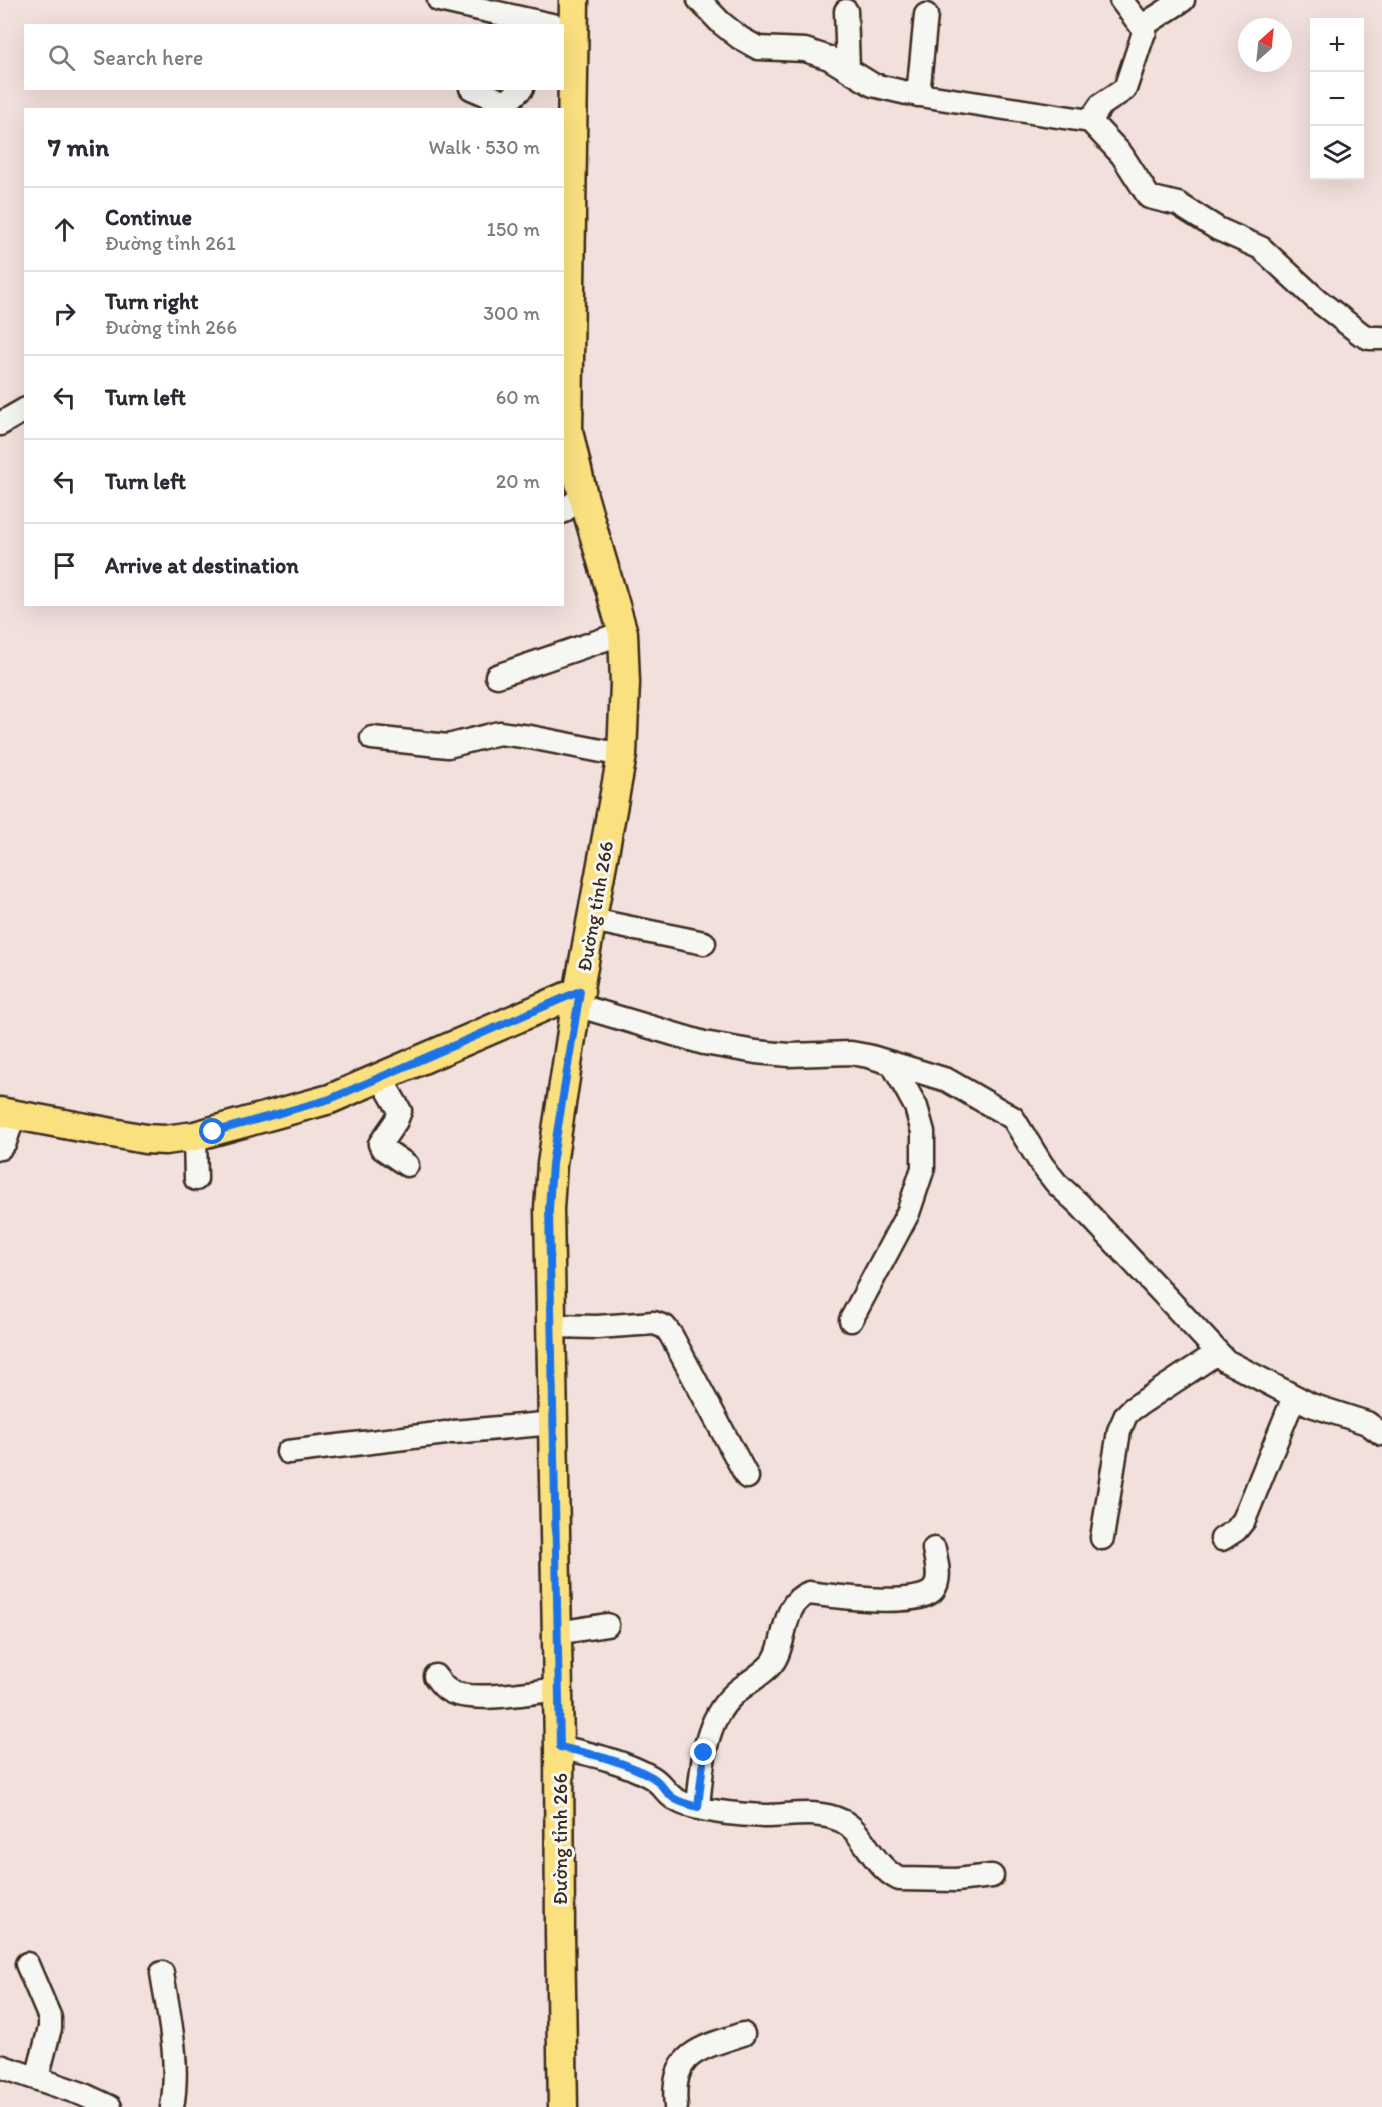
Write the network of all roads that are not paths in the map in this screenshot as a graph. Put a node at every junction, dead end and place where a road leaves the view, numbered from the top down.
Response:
1 (439, 0) edge
2 (574, 0) edge
3 (699, 0) edge
4 (1121, 0) edge
5 (1183, 0) edge
6 (926, 15) dead end
7 (847, 20) dead end
8 (531, 24) edge
9 (1145, 31) junction
10 (566, 33) edge
11 (847, 61) junction
12 (919, 85) junction
13 (476, 90) edge
14 (520, 90) edge
15 (1090, 121) junction
16 (566, 320) edge
17 (1382, 338) edge
18 (24, 410) edge
19 (0, 424) edge
20 (573, 504) edge
21 (623, 633) junction
22 (497, 676) dead end
23 (372, 738) dead end
24 (622, 756) junction
25 (592, 920) junction
26 (704, 943) dead end
27 (578, 998) junction
28 (892, 1063) junction
29 (381, 1078) junction
30 (7, 1114) edge
31 (195, 1136) junction
32 (0, 1148) edge
33 (407, 1165) dead end
34 (196, 1179) dead end
35 (850, 1320) dead end
36 (552, 1326) junction
37 (1217, 1353) junction
38 (1294, 1397) junction
39 (554, 1423) junction
40 (1382, 1434) edge
41 (288, 1452) dead end
42 (747, 1478) dead end
43 (1102, 1538) dead end
44 (1222, 1539) dead end
45 (934, 1549) dead end
46 (607, 1624) dead end
47 (557, 1633) junction
48 (435, 1677) dead end
49 (558, 1689) junction
50 (560, 1747) junction
51 (698, 1807) junction
52 (992, 1876) dead end
53 (27, 1964) dead end
54 (162, 1972) dead end
55 (743, 2034) dead end
56 (0, 2066) edge
57 (37, 2078) junction
58 (110, 2107) edge
59 (172, 2107) edge
60 (563, 2107) edge
61 (676, 2107) edge

1 - 8 street
2 - 10 main road, Đường tỉnh 266
3 - 11 street
4 - 9 street
5 - 9 street
6 - 12 street
7 - 11 street
9 - 15 street
10 - 16 main road, Đường tỉnh 266
11 - 12 street
12 - 15 street
13 - 14 street
15 - 17 street
16 - 20 main road, Đường tỉnh 266
18 - 19 street
20 - 21 main road, Đường tỉnh 266
21 - 22 street
21 - 24 main road, Đường tỉnh 266
23 - 24 street
24 - 25 main road, Đường tỉnh 266
25 - 26 street
25 - 27 main road, Đường tỉnh 266
27 - 28 street
27 - 29 main road
27 - 36 main road, Đường tỉnh 266
28 - 35 street
28 - 37 street
29 - 31 main road
29 - 33 street
30 - 31 main road
30 - 32 street
31 - 34 street
36 - 39 main road, Đường tỉnh 266
36 - 42 street
37 - 38 street
37 - 43 street
38 - 40 street
38 - 44 street
39 - 41 street
39 - 47 main road, Đường tỉnh 266
45 - 51 street
46 - 47 street
47 - 49 main road, Đường tỉnh 266
48 - 49 street
49 - 50 main road, Đường tỉnh 266
50 - 51 street
50 - 60 main road, Đường tỉnh 266
51 - 52 street
53 - 57 street
54 - 59 street
55 - 61 street
56 - 57 street
57 - 58 street

